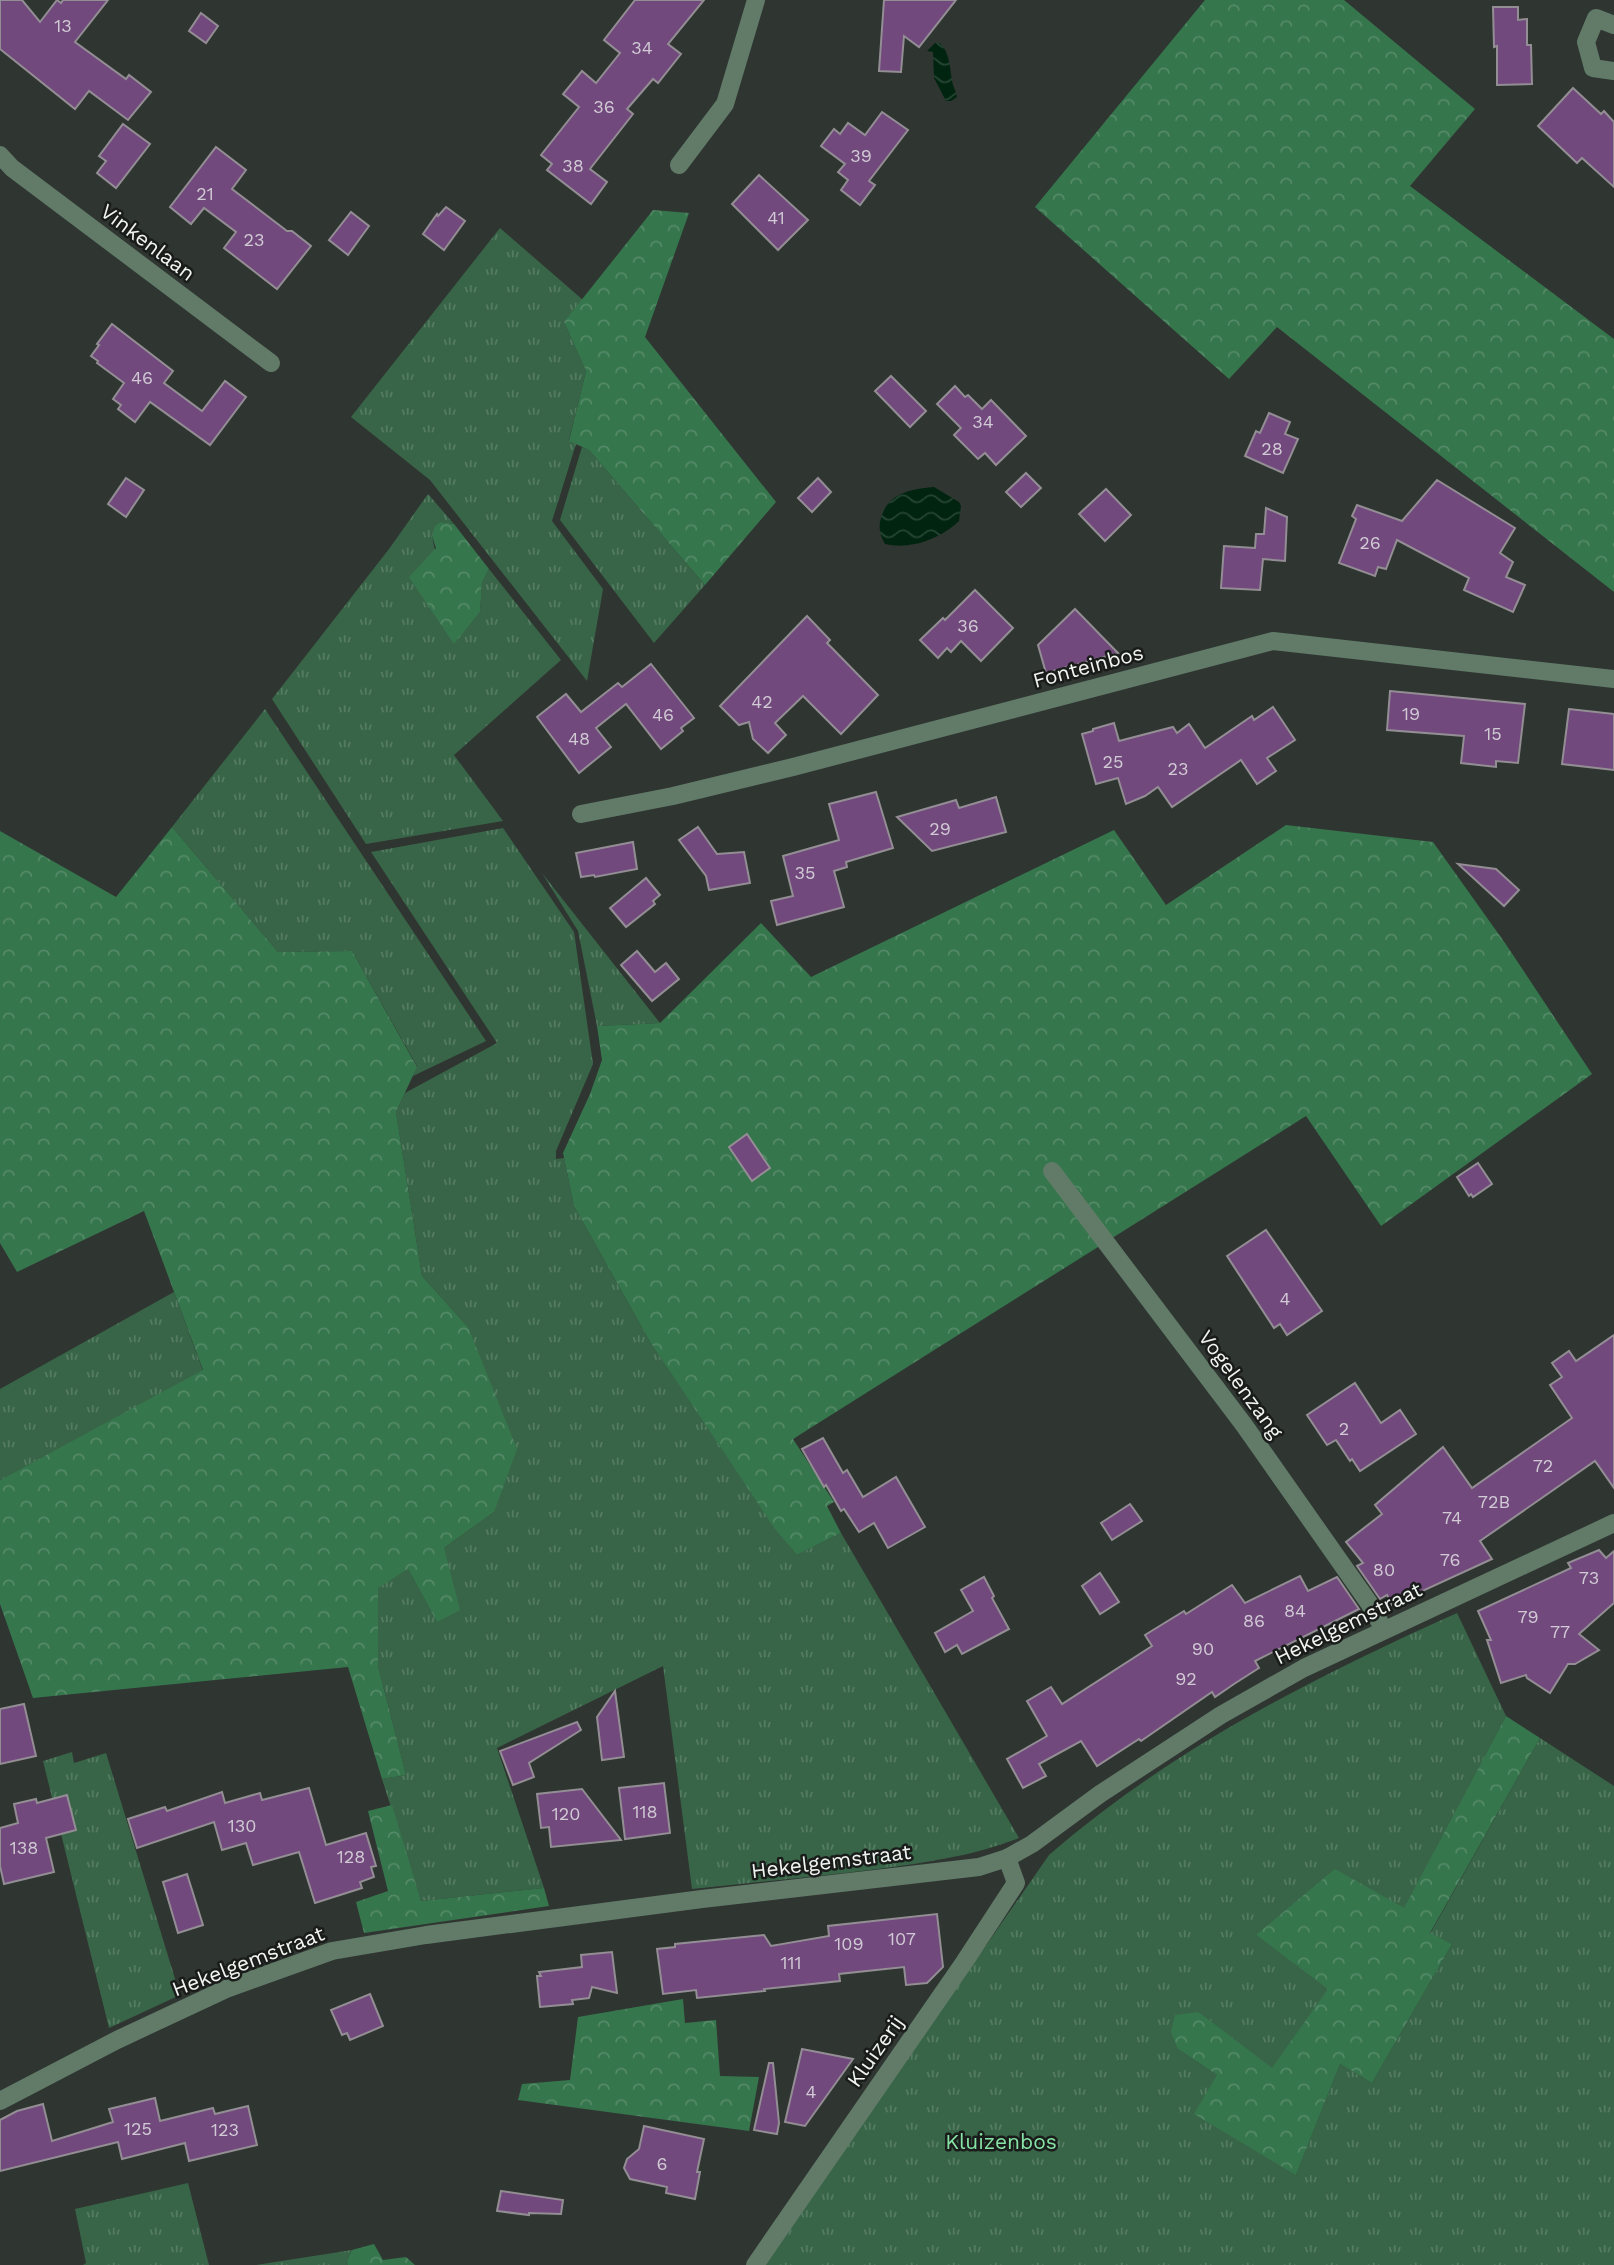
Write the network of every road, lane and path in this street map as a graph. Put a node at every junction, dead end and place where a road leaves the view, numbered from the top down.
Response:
1 (755, 0) edge
2 (1614, 25) edge
3 (1614, 71) edge
4 (0, 155) edge
5 (678, 165) dead end
6 (271, 363) dead end
7 (1614, 680) edge
8 (581, 814) dead end
9 (1052, 1171) dead end
10 (1614, 1523) edge
11 (1384, 1630) junction
12 (1007, 1858) junction
13 (0, 2101) edge
14 (755, 2265) edge

1 - 5 street
2 - 3 street
4 - 6 street, Vinkenlaan
7 - 8 street, Fonteinbos
9 - 11 street, Vogelenzang
10 - 11 street, Hekelgemstraat
11 - 12 street, Hekelgemstraat
12 - 13 street, Hekelgemstraat
12 - 14 street, Kluizerij

